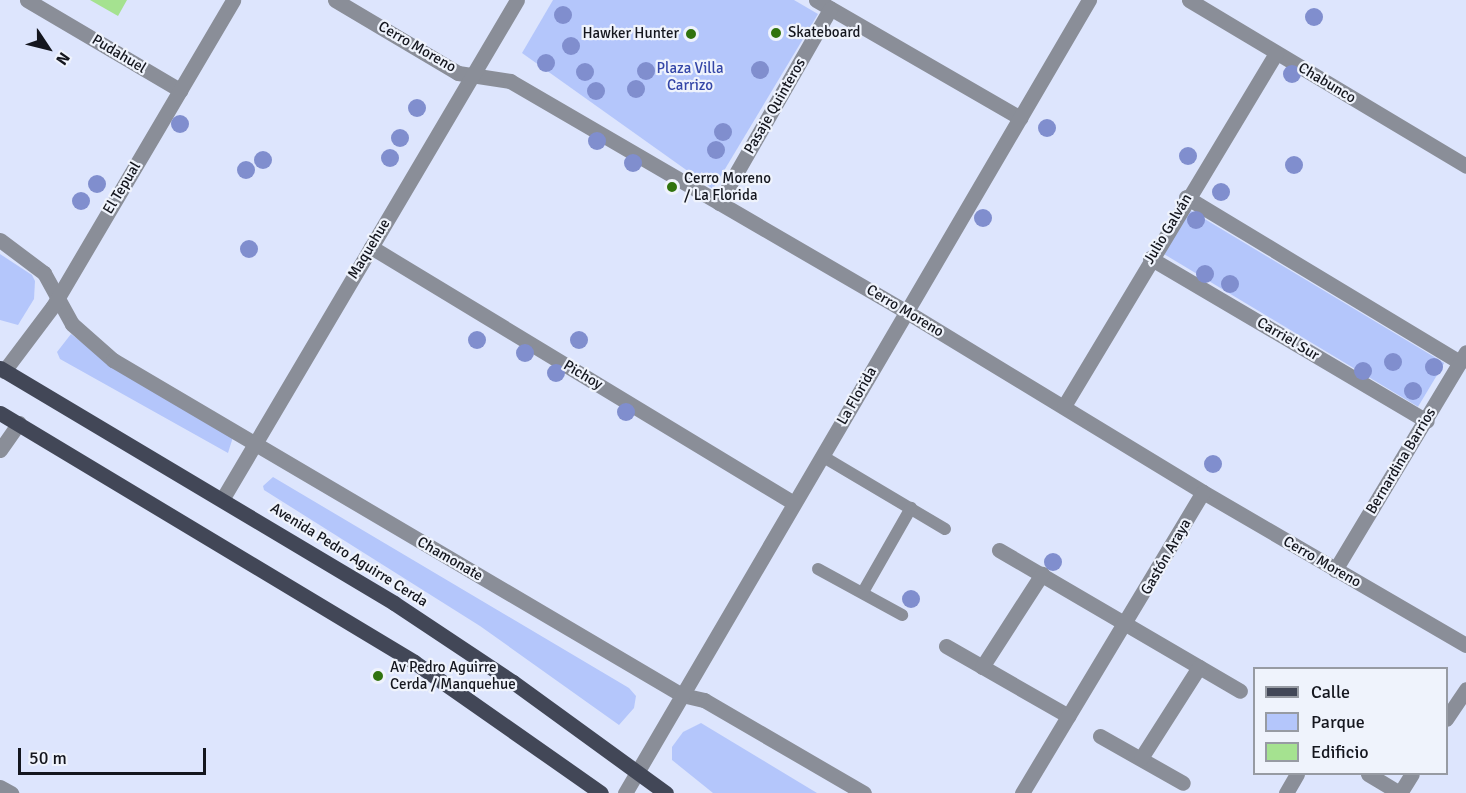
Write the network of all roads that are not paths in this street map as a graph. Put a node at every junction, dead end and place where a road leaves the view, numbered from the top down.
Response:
1 (27, 0) edge
2 (233, 0) edge
3 (335, 0) edge
4 (517, 0) edge
5 (816, 0) edge
6 (1089, 0) edge
7 (1189, 0) edge
8 (830, 9) junction
9 (1276, 53) junction
10 (475, 73) junction
11 (180, 90) junction
12 (1020, 118) junction
13 (1466, 166) edge
14 (1186, 197) junction
15 (719, 203) junction
16 (0, 240) edge
17 (371, 247) junction
18 (1150, 258) junction
19 (56, 299) junction
20 (907, 312) junction
21 (1463, 357) edge
22 (2, 371) edge
23 (1064, 406) junction
24 (0, 413) edge
25 (1426, 421) junction
26 (19, 423) junction
27 (254, 444) junction
28 (0, 450) edge
29 (822, 456) junction
30 (1203, 492) junction
31 (222, 498) junction
32 (794, 503) junction
33 (911, 508) junction
34 (945, 529) dead end
35 (999, 550) dead end
36 (818, 569) dead end
37 (1335, 570) junction
38 (1042, 574) junction
39 (863, 592) junction
40 (902, 615) dead end
41 (1128, 622) junction
42 (1466, 645) edge
43 (945, 646) dead end
44 (982, 667) junction
45 (1199, 667) junction
46 (1466, 688) edge
47 (1240, 691) dead end
48 (682, 695) junction
49 (1068, 716) junction
50 (1448, 716) edge
51 (1100, 736) dead end
52 (1141, 758) junction
53 (637, 772) junction
54 (1296, 775) edge
55 (1370, 775) edge
56 (1411, 775) edge
57 (1183, 783) dead end
58 (0, 787) edge
59 (11, 793) edge
60 (601, 793) edge
61 (625, 793) edge
62 (666, 793) edge
63 (864, 793) edge
64 (1022, 793) edge
65 (1286, 793) edge
66 (1400, 793) edge

1 - 11 street, Pudahuel
2 - 11 street, El Tepual
3 - 10 street, Cerro Moreno
4 - 10 street, Maquehue
5 - 8 street
6 - 12 street, La Florida
7 - 9 street, Chabunco
8 - 12 street
8 - 15 street, Pasaje Quinteros
9 - 13 street, Chabunco
9 - 14 street, Julio Galván
10 - 15 street, Cerro Moreno
10 - 17 street, Maquehue
11 - 19 street, El Tepual
12 - 20 street, La Florida
14 - 18 street, Julio Galván
14 - 21 street
15 - 20 street, Cerro Moreno
16 - 19 street, Chamonate
17 - 27 street, Maquehue
17 - 32 street, Pichoy
18 - 23 street, Julio Galván
18 - 25 street, Carriel Sur
19 - 22 street, El Tepual
19 - 27 street, Chamonate
20 - 23 street, Cerro Moreno
20 - 29 street, La Florida
21 - 25 street, Bernardina Barrios
22 - 31 main road, Avenida Pedro Aguirre Cerda
23 - 30 street, Cerro Moreno
24 - 26 main road
25 - 37 street, Bernardina Barrios
26 - 28 street
26 - 60 main road
27 - 31 street, Maquehue
27 - 48 street, Chamonate
29 - 32 street, La Florida
29 - 33 lane
30 - 37 street, Cerro Moreno
30 - 41 street, Gastón Araya
31 - 53 main road, Avenida Pedro Aguirre Cerda
32 - 48 street, La Florida
33 - 34 lane
33 - 39 lane
35 - 38 street
36 - 39 lane
37 - 42 street, Cerro Moreno
38 - 41 street
38 - 44 street
39 - 40 lane
41 - 45 street
41 - 49 street, Gastón Araya
43 - 44 street
44 - 49 street
45 - 47 street
45 - 52 street
46 - 50 street
48 - 53 street, La Florida
48 - 63 street, Chamonate
49 - 64 street, Gastón Araya
51 - 52 street
52 - 57 street
53 - 61 street, La Florida
53 - 62 main road, Avenida Pedro Aguirre Cerda
54 - 65 street
55 - 66 street
56 - 66 street
58 - 59 street

